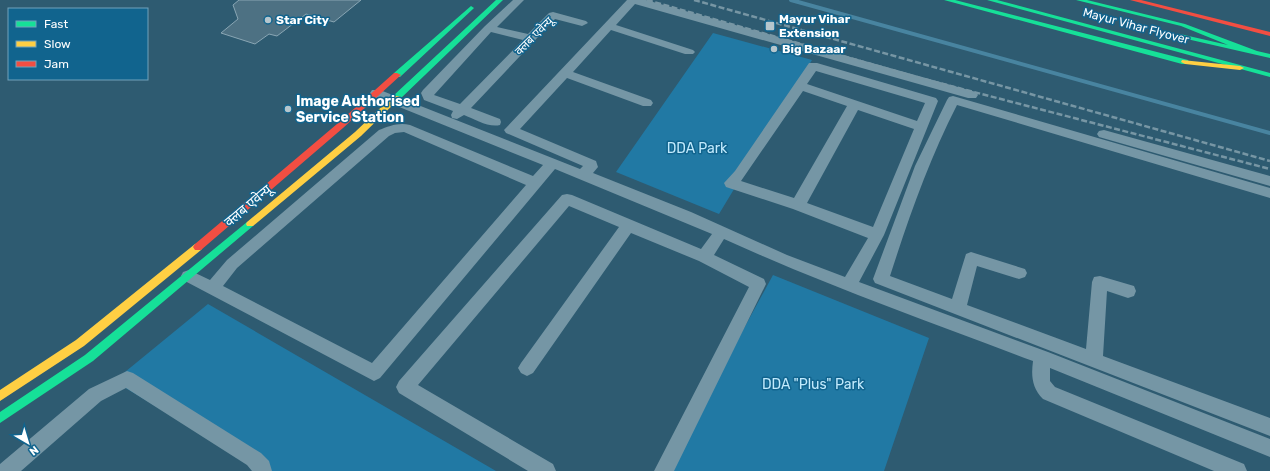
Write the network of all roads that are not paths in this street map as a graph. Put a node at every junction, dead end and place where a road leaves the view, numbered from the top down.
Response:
1 (479, 0) edge
2 (500, 0) edge
3 (519, 0) edge
4 (633, 0) edge
5 (948, 0) edge
6 (990, 0) edge
7 (1079, 0) edge
8 (1133, 0) edge
9 (582, 23) dead end
10 (608, 26) junction
11 (489, 28) junction
12 (1170, 34) dead end
13 (1270, 34) edge
14 (530, 38) junction
15 (689, 52) dead end
16 (1256, 52) junction
17 (1270, 56) edge
18 (1253, 70) junction
19 (565, 73) junction
20 (1270, 75) edge
21 (799, 85) junction
22 (376, 93) junction
23 (394, 100) junction
24 (647, 103) dead end
25 (854, 105) junction
26 (462, 110) junction
27 (450, 122) junction
28 (495, 122) dead end
29 (921, 127) junction
30 (552, 163) junction
31 (582, 175) junction
32 (1270, 181) edge
33 (535, 183) junction
34 (1270, 193) edge
35 (798, 205) junction
36 (628, 226) junction
37 (721, 232) junction
38 (877, 235) junction
39 (704, 257) junction
40 (1019, 273) dead end
41 (189, 276) junction
42 (849, 285) junction
43 (896, 285) junction
44 (212, 289) junction
45 (1128, 290) dead end
46 (889, 301) junction
47 (958, 309) junction
48 (1042, 357) junction
49 (1094, 360) junction
50 (527, 368) dead end
51 (0, 396) edge
52 (0, 418) edge
53 (1270, 427) edge
54 (1270, 448) edge
55 (7, 471) edge
56 (262, 471) edge
57 (546, 471) edge
58 (664, 471) edge
59 (1237, 471) edge

1 - 22 main road, क्लब एवेन्यू
2 - 23 main road, क्लब एवेन्यू
3 - 11 street
4 - 10 street
4 - 32 street
5 - 18 main road
6 - 18 main road, Mayur Vihar Flyover
7 - 16 main road
8 - 13 main road
9 - 14 street, क्लब एवेन्यू
10 - 15 street
10 - 19 street
11 - 14 street
11 - 26 street
12 - 16 main road, Mayur Vihar Flyover
14 - 26 street, क्लब एवेन्यू
16 - 17 main road
18 - 20 main road
19 - 24 street
19 - 31 street
21 - 25 street
21 - 29 street
21 - 35 street
22 - 23 street
22 - 51 main road, क्लब एवेन्यू
23 - 27 street
23 - 41 main road, क्लब एवेन्यू
25 - 29 street
25 - 35 street
26 - 27 street, क्लब एवेन्यू
26 - 28 street
27 - 30 street
29 - 38 street
30 - 31 street
30 - 33 street
31 - 37 street
33 - 44 street
33 - 44 street
34 - 43 street
35 - 38 street
36 - 39 street
36 - 50 street
36 - 57 street
37 - 39 street
37 - 42 street
38 - 42 street
39 - 58 street
40 - 47 street
41 - 44 street
41 - 52 main road, क्लब एवेन्यू
42 - 46 street
43 - 46 street
43 - 47 street
45 - 49 street
46 - 48 street
47 - 49 street
48 - 54 street
48 - 59 street
49 - 53 street
55 - 56 street

